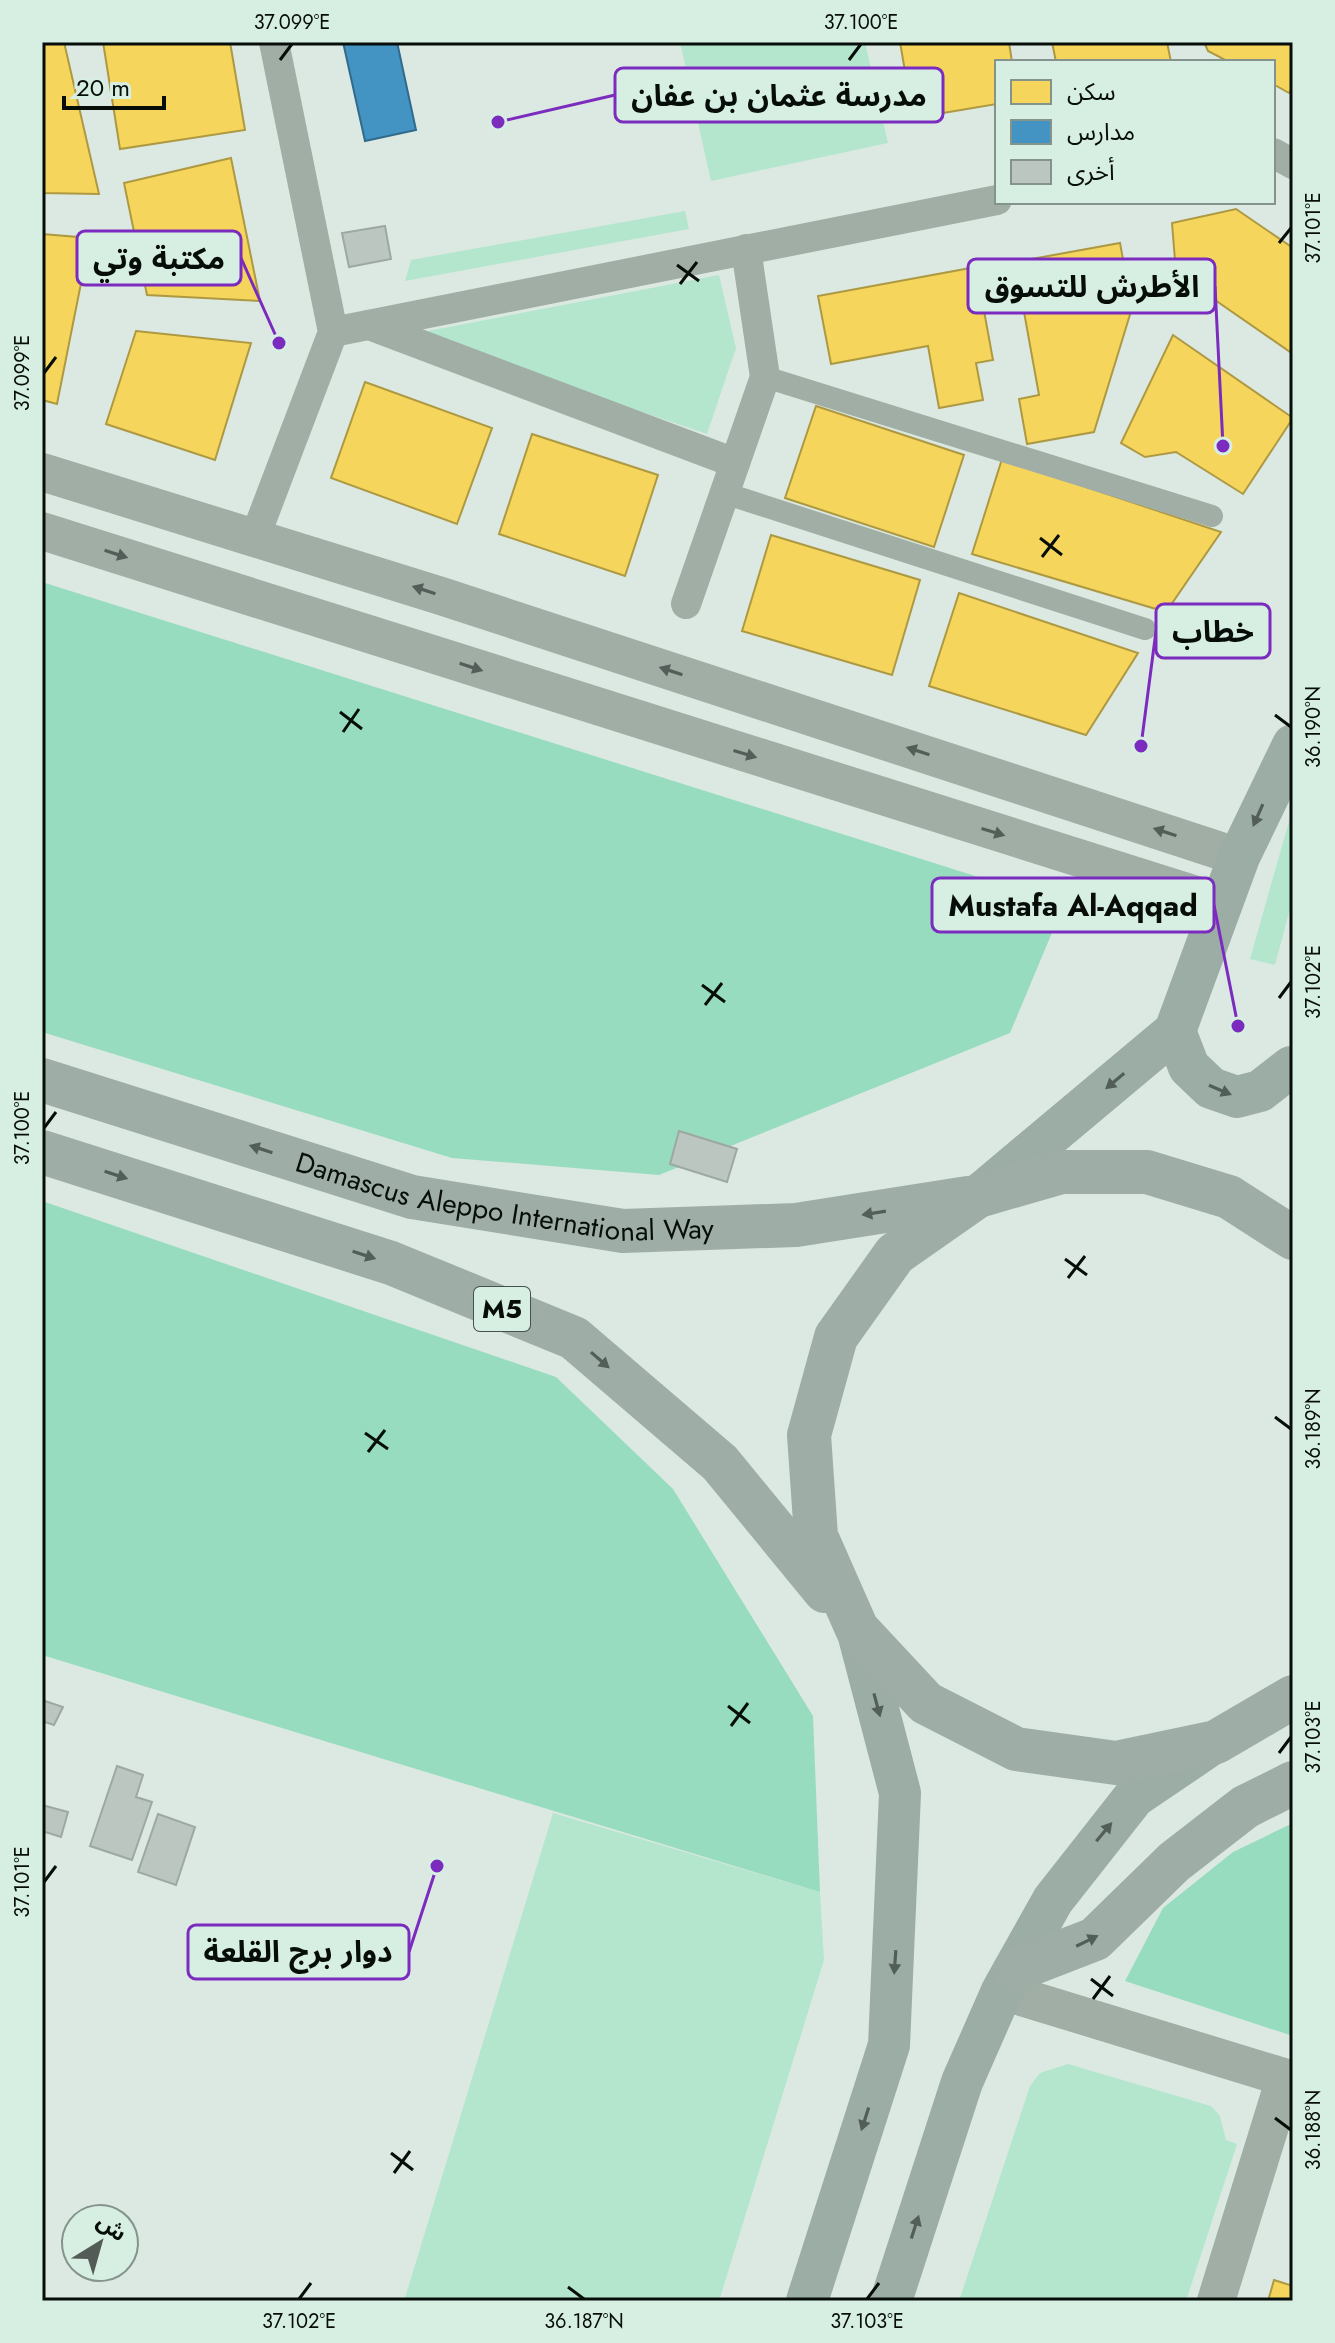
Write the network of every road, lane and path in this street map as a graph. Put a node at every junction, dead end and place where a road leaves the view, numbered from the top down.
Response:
1 (274, 42) edge
2 (1275, 154) edge
3 (1293, 164) edge
4 (995, 200) edge
5 (746, 249) junction
6 (369, 325) junction
7 (333, 332) junction
8 (765, 377) junction
9 (735, 463) junction
10 (42, 472) edge
11 (724, 493) junction
12 (1212, 516) dead end
13 (42, 531) edge
14 (255, 537) junction
15 (686, 604) dead end
16 (1145, 629) dead end
17 (1293, 745) edge
18 (1239, 857) junction
19 (1222, 903) junction
20 (1175, 1031) junction
21 (1292, 1065) edge
22 (42, 1080) edge
23 (42, 1152) edge
24 (978, 1196) junction
25 (1293, 1238) edge
26 (857, 1629) junction
27 (1293, 1697) edge
28 (1293, 1715) edge
29 (1216, 1742) junction
30 (1293, 1783) edge
31 (1009, 1981) junction
32 (1289, 2079) edge
33 (807, 2301) edge
34 (891, 2301) edge
35 (1216, 2301) edge

1 - 7 street
2 - 3 street
4 - 5 street
5 - 6 street
5 - 8 street
6 - 7 street
6 - 9 street
7 - 14 street
8 - 9 street
8 - 12 street
9 - 11 street
10 - 14 street
11 - 15 street
11 - 16 street
13 -> 19 street
18 -> 14 street
17 -> 18 main road
18 - 19 main road
19 - 20 main road
20 -> 21 main road
20 -> 24 main road
24 -> 22 highway, Damascus Aleppo International Way
23 -> 26 highway, M5
24 - 25 highway
24 - 26 highway
26 - 29 highway
26 -> 33 main road
27 - 29 highway
28 - 29 highway
31 -> 29 main road
31 -> 30 highway
31 - 32 street
34 -> 31 main road
32 - 35 street

